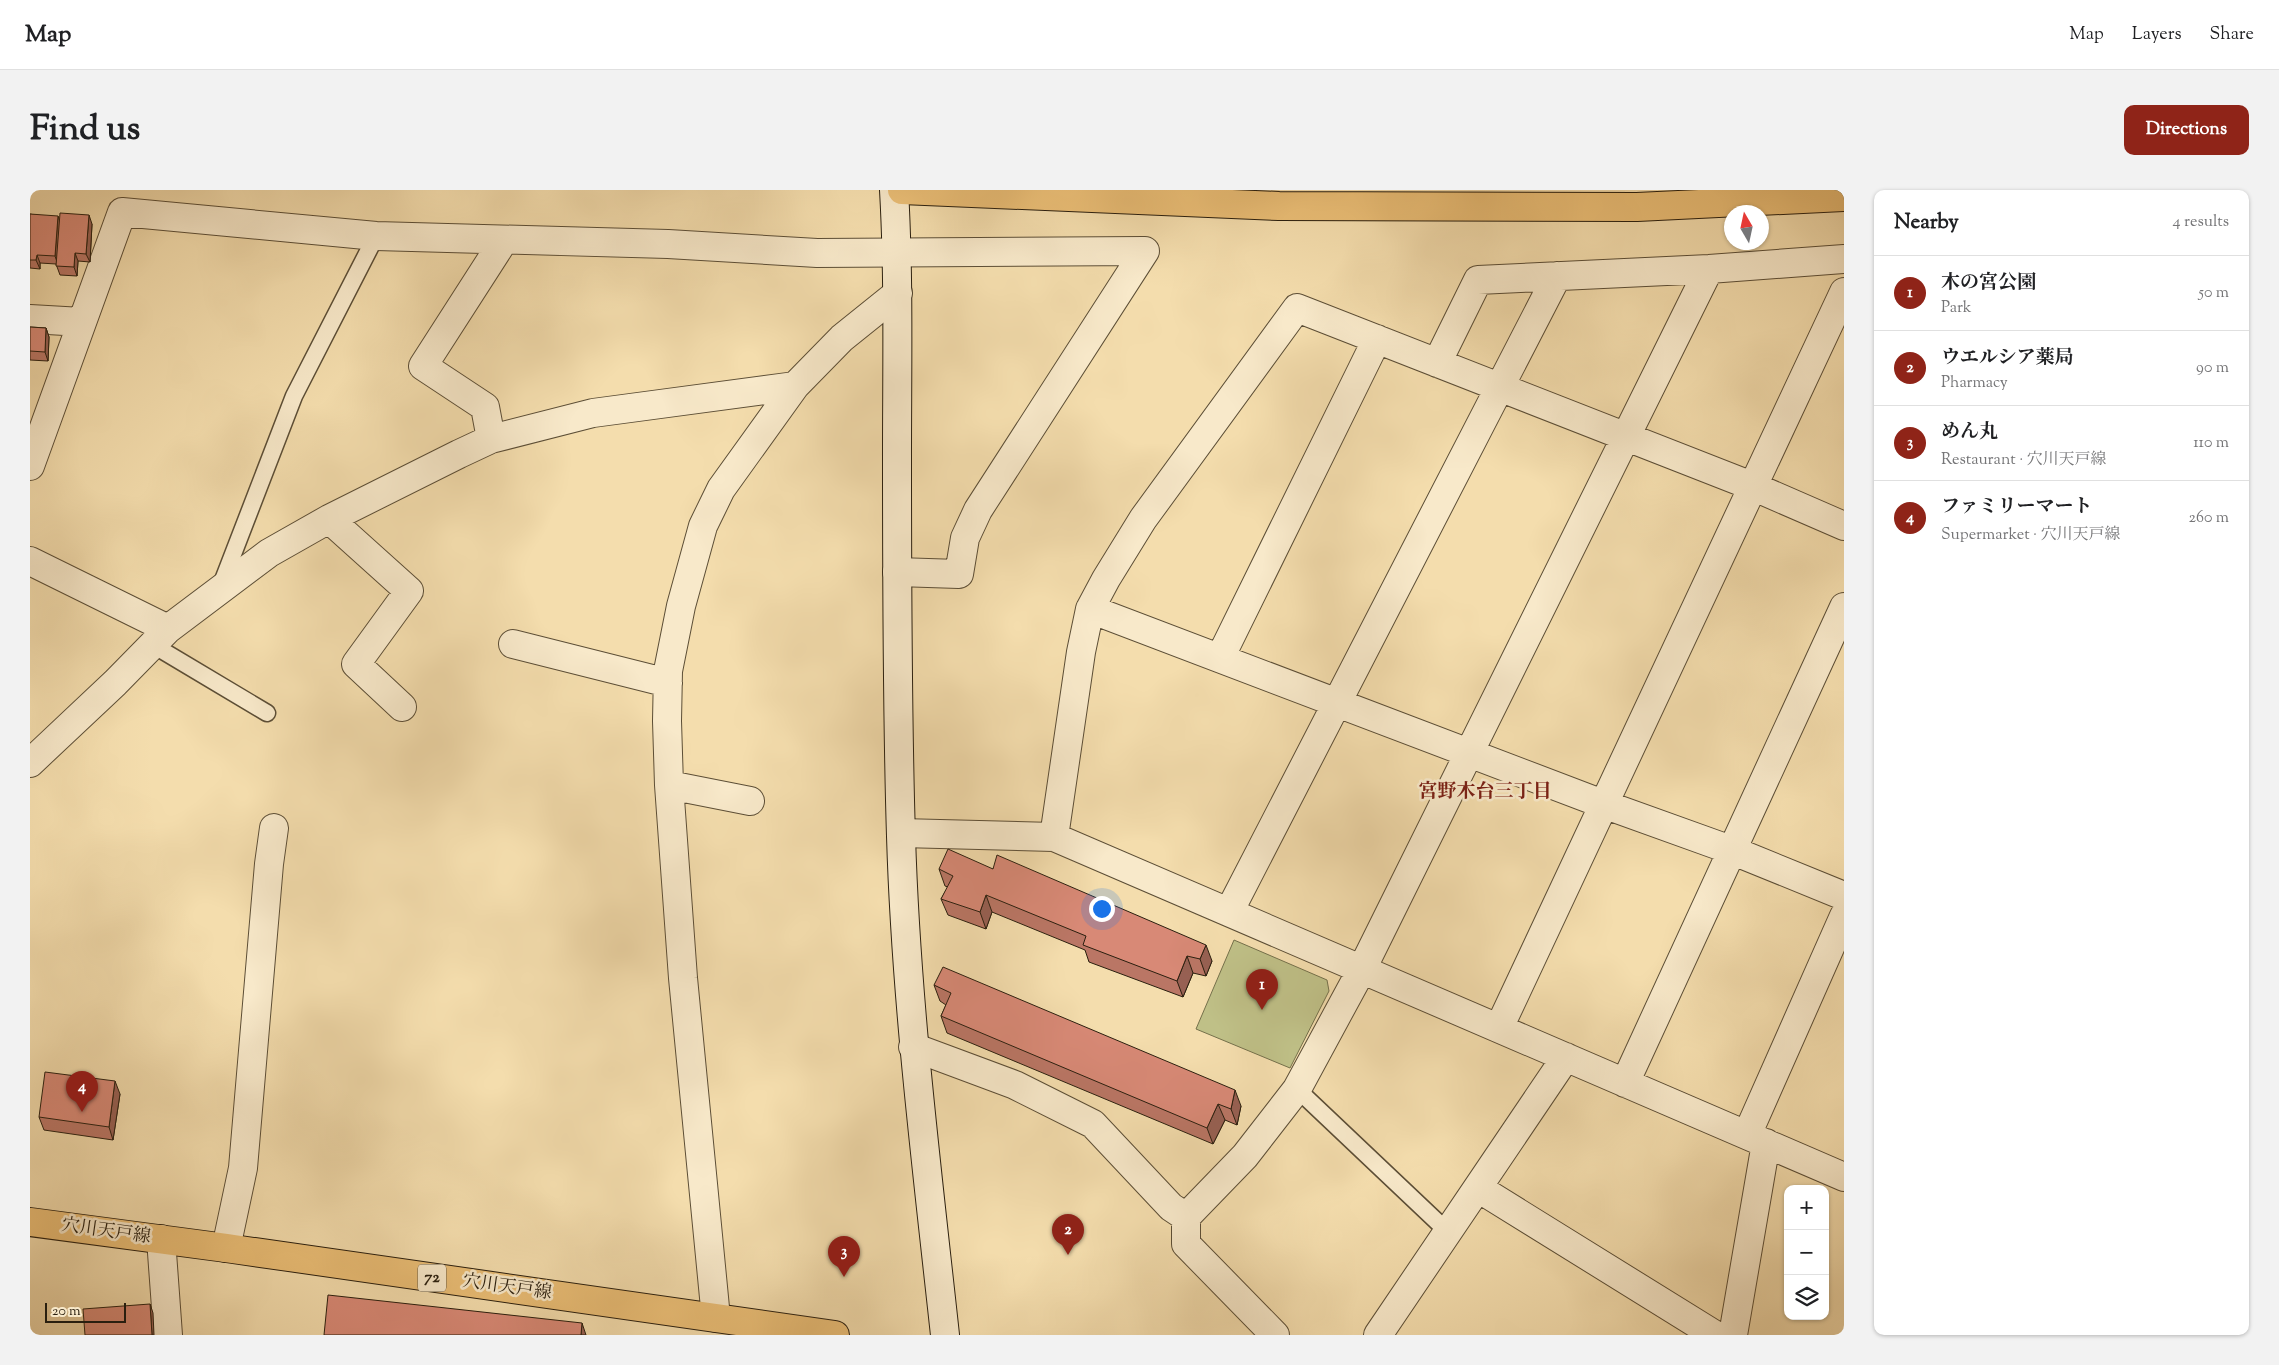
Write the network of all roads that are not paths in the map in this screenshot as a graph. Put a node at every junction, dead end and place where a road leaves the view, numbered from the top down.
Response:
1 (894, 190) edge
2 (902, 190) edge
3 (1844, 197) edge
4 (376, 236) junction
5 (504, 240) junction
6 (898, 253) junction
7 (1844, 259) edge
8 (1709, 269) junction
9 (1557, 276) junction
10 (1844, 292) edge
11 (898, 293) junction
12 (30, 319) edge
13 (82, 322) junction
14 (1377, 339) junction
15 (1436, 363) junction
16 (795, 386) junction
17 (1500, 387) junction
18 (1626, 436) junction
19 (492, 439) junction
20 (32, 453) edge
21 (1752, 486) junction
22 (329, 519) junction
23 (1844, 526) edge
24 (30, 561) edge
25 (897, 572) junction
26 (219, 590) junction
27 (1844, 607) edge
28 (1090, 609) junction
29 (161, 637) junction
30 (513, 644) dead end
31 (1220, 658) junction
32 (668, 683) junction
33 (1336, 703) junction
34 (402, 707) dead end
35 (267, 713) dead end
36 (1469, 754) junction
37 (30, 763) edge
38 (669, 785) junction
39 (750, 801) dead end
40 (1604, 804) junction
41 (274, 828) dead end
42 (901, 833) junction
43 (1054, 837) junction
44 (1731, 850) junction
45 (1844, 896) edge
46 (1229, 912) junction
47 (1844, 916) edge
48 (1362, 970) junction
49 (1499, 1028) junction
50 (913, 1046) junction
51 (1566, 1057) junction
52 (1625, 1083) junction
53 (1297, 1089) junction
54 (1756, 1139) junction
55 (1844, 1177) edge
56 (1478, 1188) junction
57 (1186, 1217) junction
58 (30, 1222) edge
59 (1448, 1232) junction
60 (161, 1239) junction
61 (226, 1248) junction
62 (716, 1318) junction
63 (168, 1335) edge
64 (835, 1335) edge
65 (945, 1335) edge
66 (1275, 1335) edge
67 (1378, 1335) edge
68 (1715, 1335) edge
69 (1733, 1335) edge

1 - 6 street
2 - 3 main road
4 - 5 street
4 - 13 street
4 - 26 lane
5 - 6 street
5 - 19 street
6 - 11 street
6 - 25 street
7 - 8 street
8 - 9 street
8 - 18 street
9 - 15 street
9 - 17 street
10 - 21 street
11 - 16 street
11 - 25 street
12 - 13 street
13 - 20 street
14 - 15 street
14 - 28 street
14 - 31 street
15 - 17 street
16 - 19 street
16 - 32 street
17 - 18 street
17 - 33 street
18 - 21 street
18 - 36 street
19 - 22 street
21 - 23 street
21 - 40 street
22 - 26 street
22 - 34 street
24 - 29 street
25 - 42 street
26 - 29 street
27 - 44 street
28 - 31 street
28 - 43 street
29 - 35 lane
29 - 37 street
30 - 32 street
31 - 33 street
32 - 38 street
33 - 36 street
33 - 46 street
36 - 40 street
36 - 48 street
38 - 39 street
38 - 62 street
40 - 44 street
40 - 49 street
41 - 61 street
42 - 43 street
42 - 50 street
43 - 46 street
44 - 45 street
44 - 52 street
46 - 48 street
47 - 54 street
48 - 49 street
48 - 53 street
49 - 51 street
50 - 57 street
50 - 65 street
51 - 52 street
51 - 56 street
52 - 54 street
53 - 57 street
53 - 59 lane
54 - 55 street
54 - 69 street
56 - 59 street
56 - 68 street
57 - 66 street
58 - 60 main road, 穴川天戸線 / 72
59 - 67 street
60 - 61 main road, 穴川天戸線 / 72
60 - 63 street
61 - 62 main road, 穴川天戸線 / 72
62 - 64 main road, 穴川天戸線 / 72

